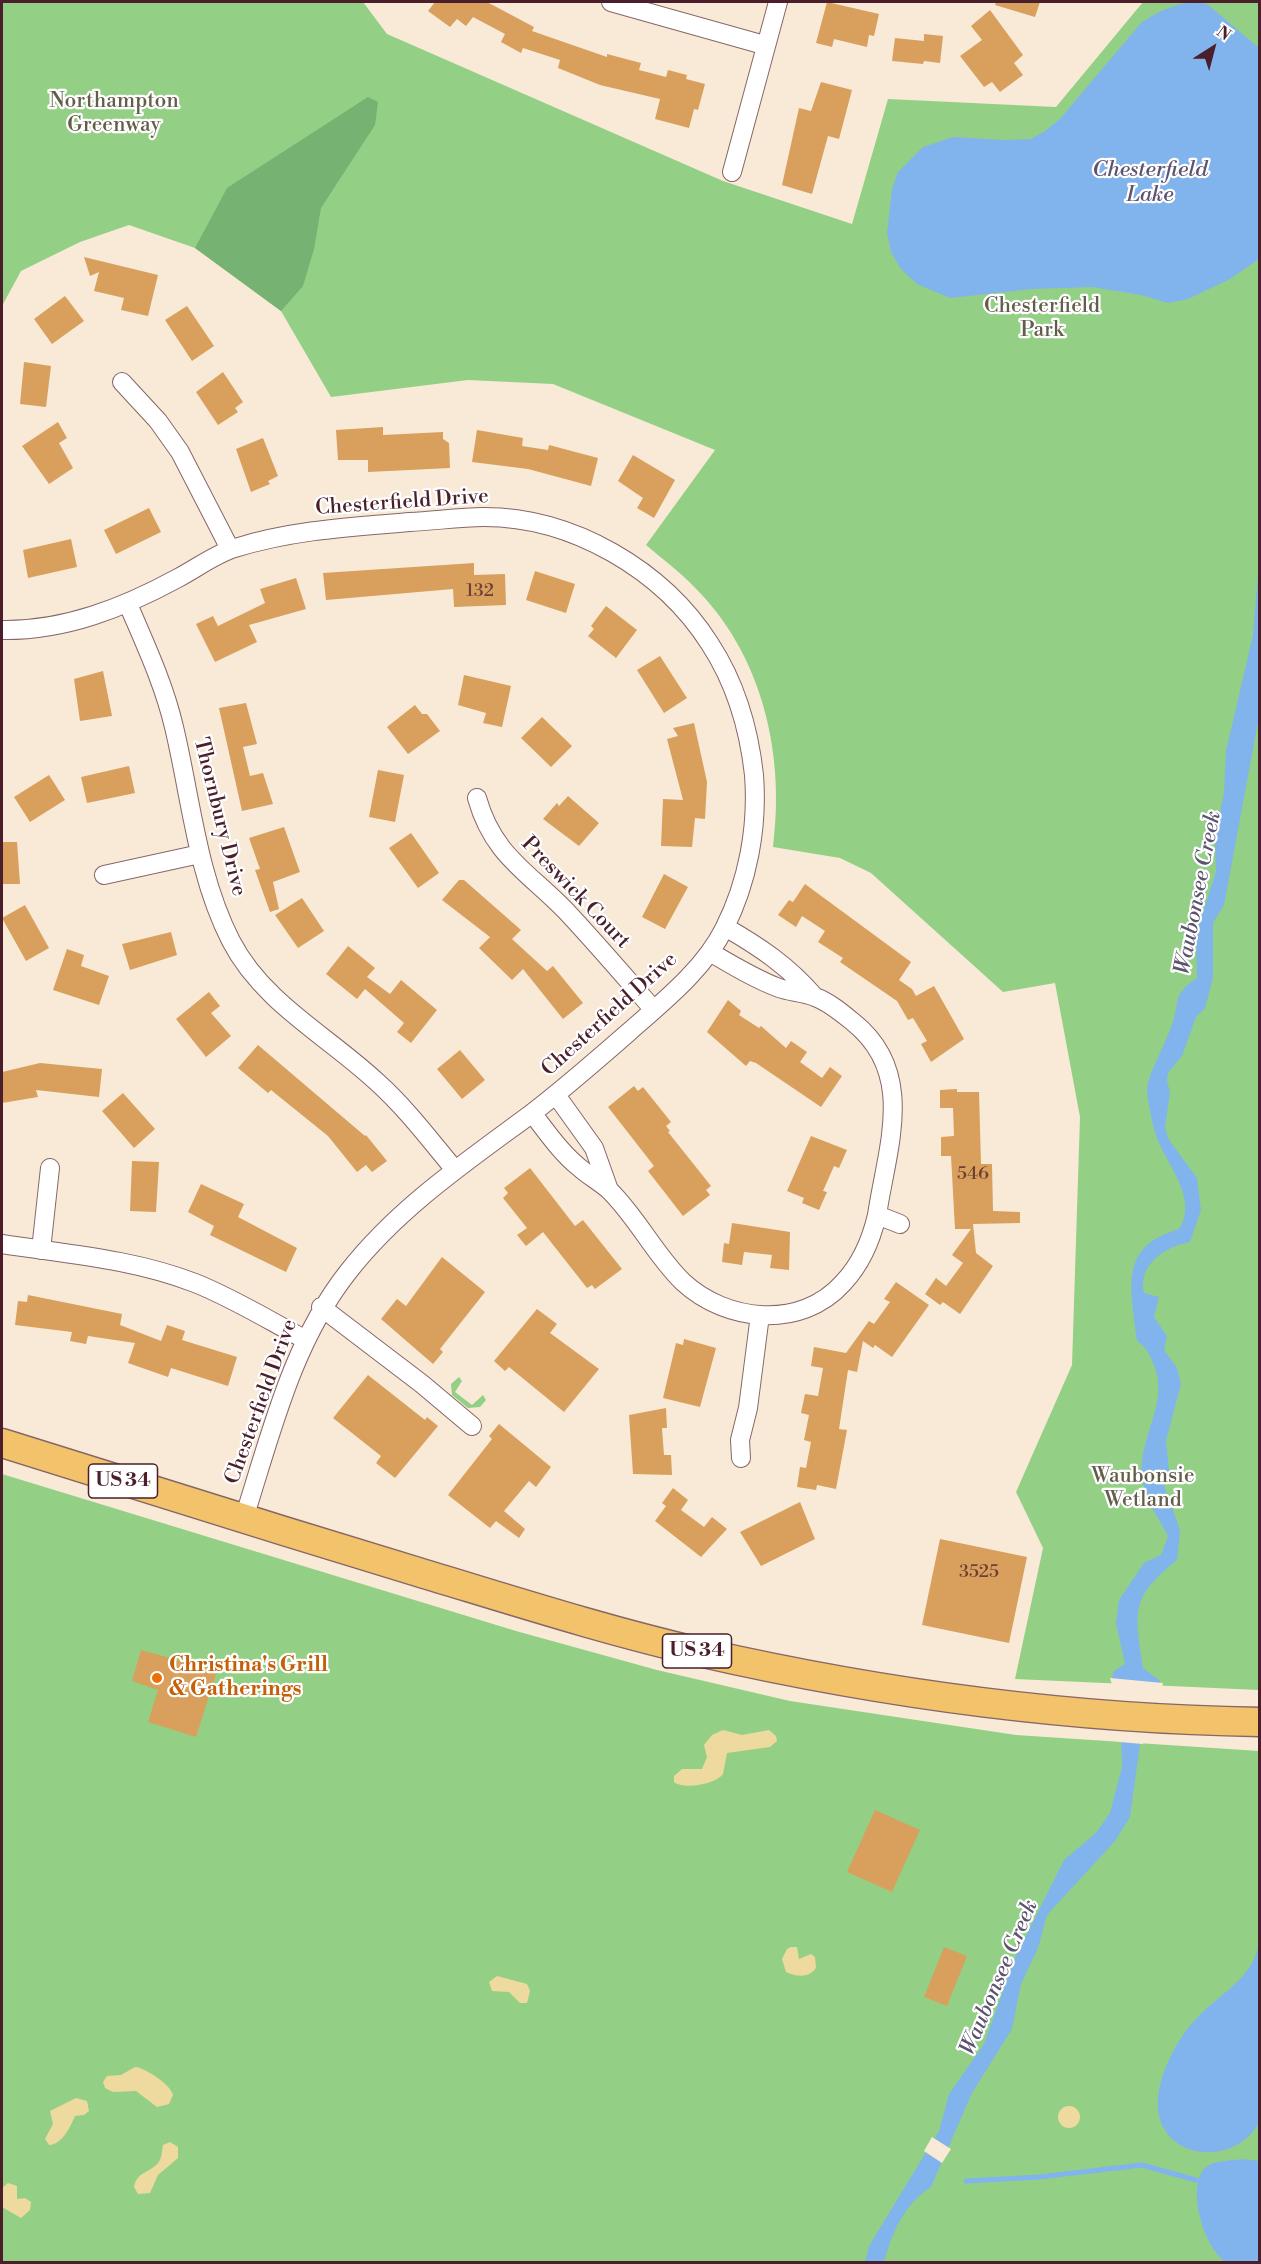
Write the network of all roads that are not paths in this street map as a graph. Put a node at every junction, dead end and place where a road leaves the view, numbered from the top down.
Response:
1 (610, 2) edge
2 (778, 2) edge
3 (764, 45) junction
4 (732, 172) dead end
5 (122, 382) dead end
6 (230, 549) junction
7 (128, 604) junction
8 (2, 630) edge
9 (477, 798) dead end
10 (200, 854) junction
11 (104, 875) dead end
12 (725, 927) junction
13 (710, 952) junction
14 (814, 996) junction
15 (654, 1010) junction
16 (556, 1095) junction
17 (532, 1113) junction
18 (50, 1168) dead end
19 (455, 1170) junction
20 (609, 1190) junction
21 (878, 1215) junction
22 (900, 1224) dead end
23 (2, 1244) edge
24 (41, 1250) junction
25 (321, 1307) junction
26 (760, 1315) junction
27 (306, 1340) junction
28 (472, 1426) dead end
29 (2, 1443) edge
30 (741, 1458) dead end
31 (244, 1518) junction
32 (1260, 1722) edge

1 - 3 street
2 - 3 street
3 - 4 street
5 - 6 street
6 - 7 street, Chesterfield Drive
6 - 12 street, Chesterfield Drive
7 - 8 street, Chesterfield Drive
7 - 10 street, Thornbury Drive
9 - 15 street, Preswick Court
10 - 11 street
10 - 19 street, Thornbury Drive
12 - 13 street, Chesterfield Drive
12 - 14 street
13 - 14 street
13 - 15 street, Chesterfield Drive
14 - 21 street
15 - 16 street, Chesterfield Drive
16 - 17 street, Chesterfield Drive
16 - 20 street
17 - 19 street, Chesterfield Drive
17 - 20 street
18 - 24 street
19 - 25 street, Chesterfield Drive
20 - 26 street
21 - 22 street
21 - 26 street
23 - 24 street
24 - 27 street
25 - 27 street, Chesterfield Drive
25 - 28 street
26 - 30 street
27 - 31 street, Chesterfield Drive
29 - 31 main road, US 34
31 - 32 main road, US 34

